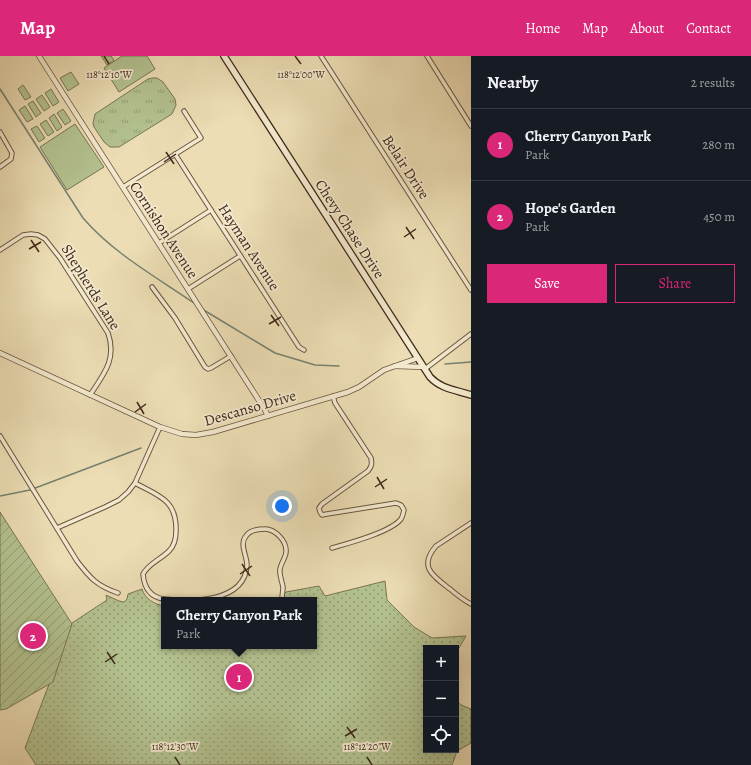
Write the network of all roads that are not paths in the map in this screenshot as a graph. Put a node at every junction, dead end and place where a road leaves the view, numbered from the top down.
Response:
1 (39, 56) edge
2 (224, 56) edge
3 (321, 56) edge
4 (427, 56) edge
5 (184, 111) dead end
6 (471, 126) edge
7 (0, 132) edge
8 (175, 154) junction
9 (0, 167) edge
10 (123, 187) junction
11 (211, 210) junction
12 (159, 243) junction
13 (0, 250) edge
14 (240, 256) junction
15 (152, 287) dead end
16 (188, 289) junction
17 (471, 290) edge
18 (471, 334) edge
19 (304, 350) dead end
20 (0, 353) edge
21 (231, 356) junction
22 (418, 358) junction
23 (396, 366) junction
24 (424, 368) junction
25 (90, 395) junction
26 (471, 395) edge
27 (333, 396) junction
28 (268, 416) junction
29 (160, 427) junction
30 (0, 436) edge
31 (136, 483) junction
32 (471, 523) edge
33 (57, 528) junction
34 (332, 548) dead end
35 (118, 593) dead end
36 (216, 597) edge
37 (282, 597) edge
38 (161, 598) edge
39 (471, 604) edge

1 - 10 street, Cornishon Avenue
2 - 22 main road, Chevy Chase Drive
3 - 17 street, Belair Drive
4 - 6 street
5 - 8 street
7 - 9 street
8 - 10 street
8 - 11 street, Hayman Avenue
10 - 12 street, Cornishon Avenue
11 - 12 street
11 - 14 street, Hayman Avenue
12 - 16 street, Cornishon Avenue
13 - 25 street, Shepherds Lane
14 - 16 street
14 - 19 street, Hayman Avenue
15 - 21 street
16 - 21 street, Cornishon Avenue
18 - 24 street
20 - 25 street, Descanso Drive
21 - 28 street, Cornishon Avenue
22 - 23 street, Descanso Drive
22 - 24 main road, Chevy Chase Drive
23 - 24 street
23 - 27 street, Descanso Drive
24 - 26 main road, Chevy Chase Drive
25 - 29 street, Descanso Drive
27 - 28 street, Descanso Drive
27 - 34 street
28 - 29 street, Descanso Drive
29 - 31 street
30 - 33 street
31 - 33 street
31 - 38 street
32 - 39 street
33 - 35 street
36 - 37 street

